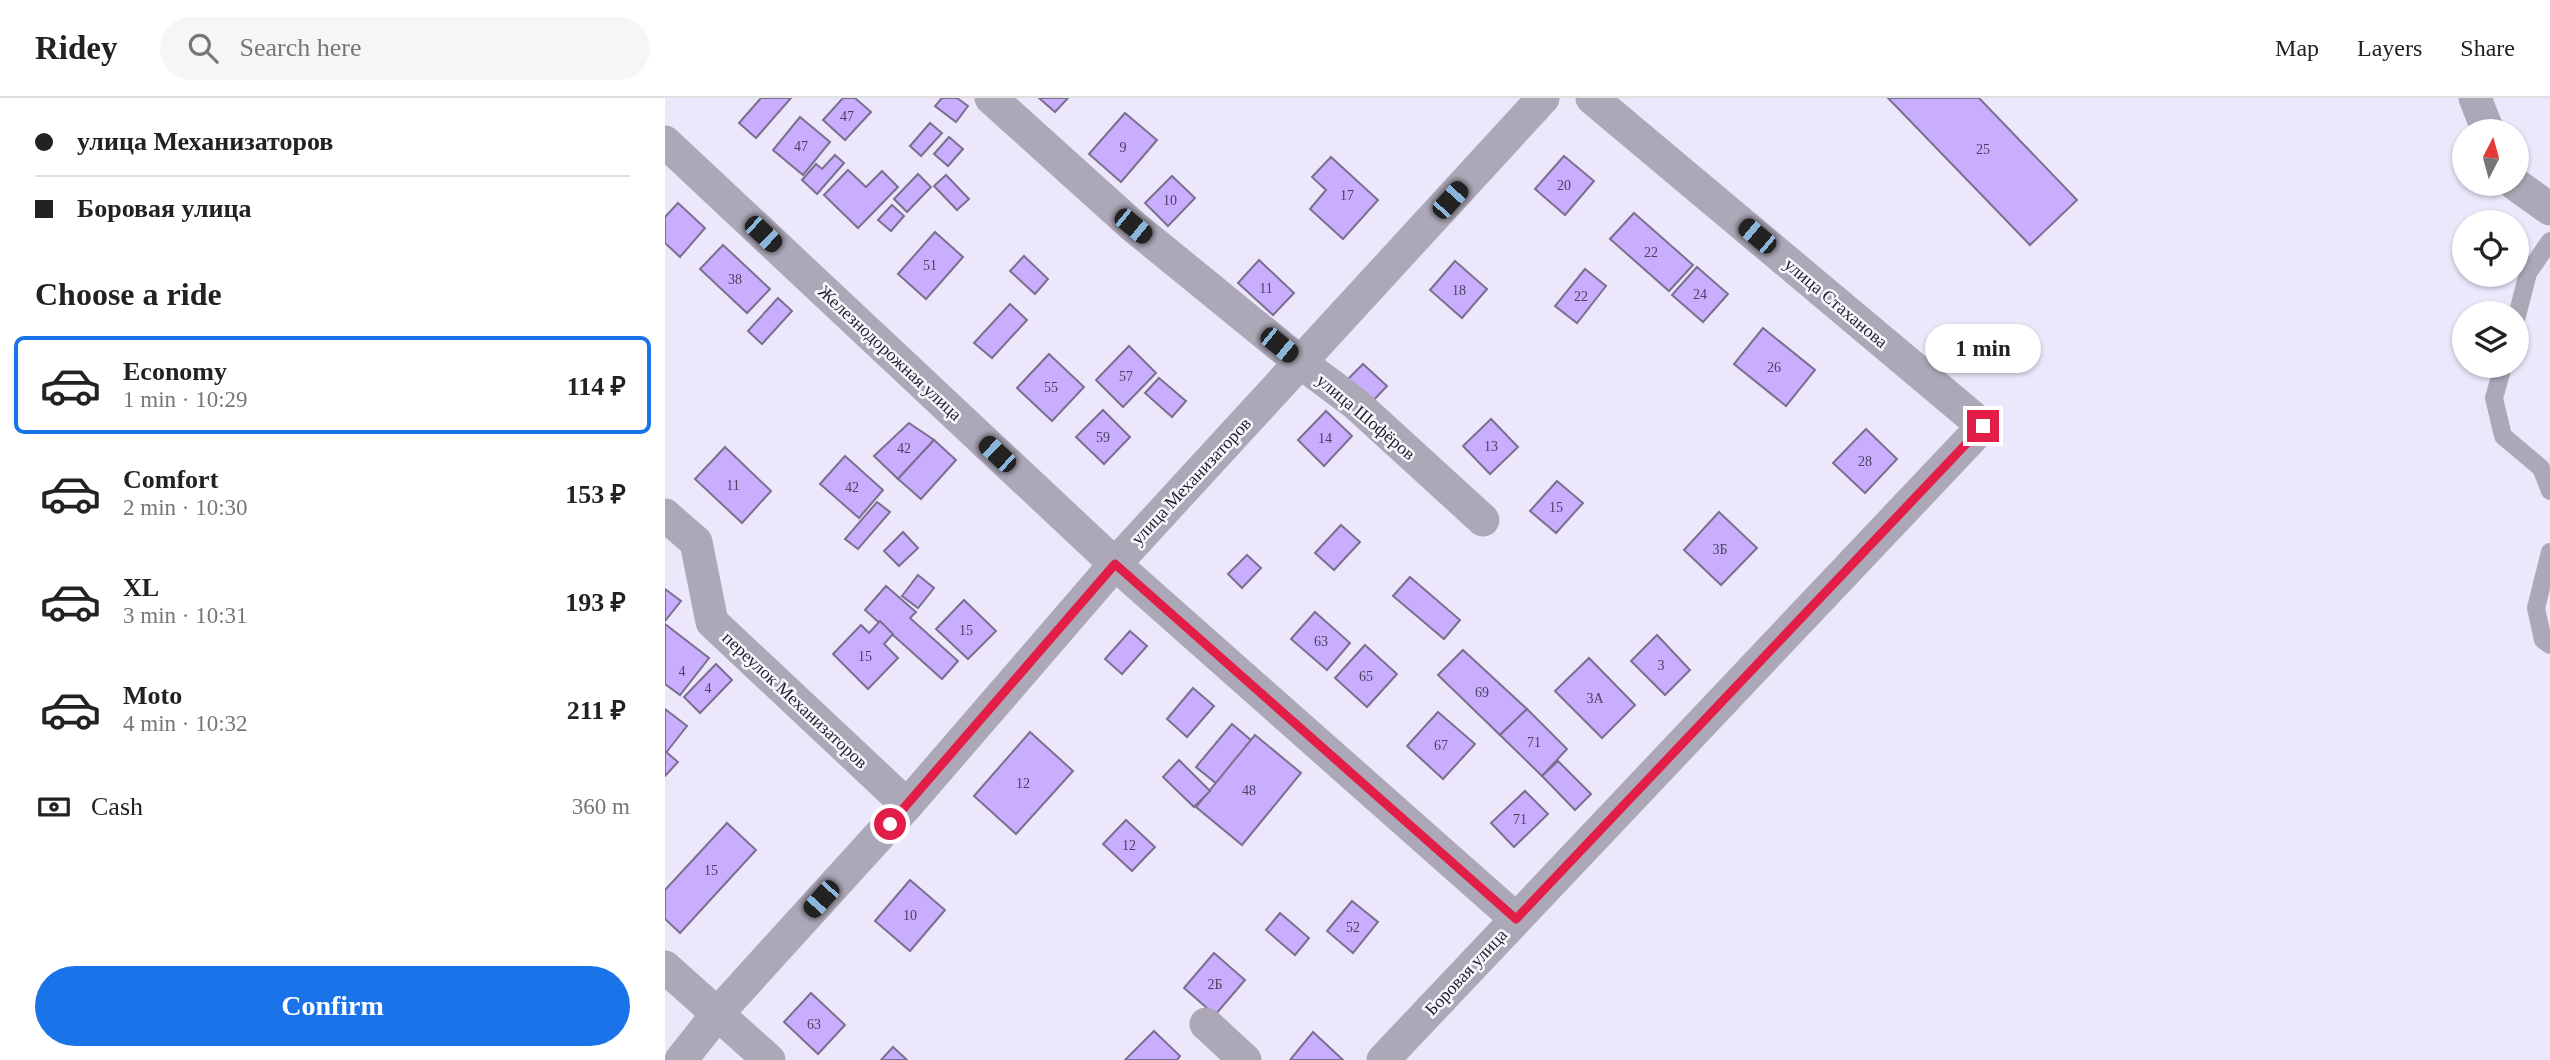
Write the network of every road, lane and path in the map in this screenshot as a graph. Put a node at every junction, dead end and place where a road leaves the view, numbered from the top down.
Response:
1 (991, 98) edge
2 (1543, 98) edge
3 (1592, 98) edge
4 (2476, 98) edge
5 (2484, 119) edge
6 (665, 142) edge
7 (2529, 194) edge
8 (2550, 209) edge
9 (2550, 241) edge
10 (2521, 301) edge
11 (1300, 362) junction
12 (2500, 378) edge
13 (1983, 426) joint
14 (2550, 491) edge
15 (665, 514) edge
16 (1483, 520) dead end
17 (2550, 552) edge
18 (1115, 564) junction
19 (2550, 645) edge
20 (907, 805) junction
21 (1516, 919) junction
22 (665, 967) edge
23 (718, 1013) junction
24 (1206, 1024) dead end
25 (681, 1060) edge
26 (769, 1060) edge
27 (1245, 1060) edge
28 (1383, 1060) edge

1 - 11 street, улица Шофёров
2 - 11 street, улица Механизаторов
3 - 13 street, улица Стаханова
4 - 5 street
6 - 18 street, Железнодорожная улица
7 - 8 street
9 - 10 lane
11 - 16 street, улица Шофёров
11 - 18 street, улица Механизаторов
12 - 14 lane
13 - 21 street, Боровая улица
15 - 20 street, переулок Механизаторов
17 - 19 lane
18 - 20 street, улица Механизаторов
18 - 21 street, Железнодорожная улица
20 - 23 street, улица Механизаторов
21 - 28 street, Боровая улица
22 - 23 street
23 - 25 street, улица Механизаторов
23 - 26 street
24 - 27 street

